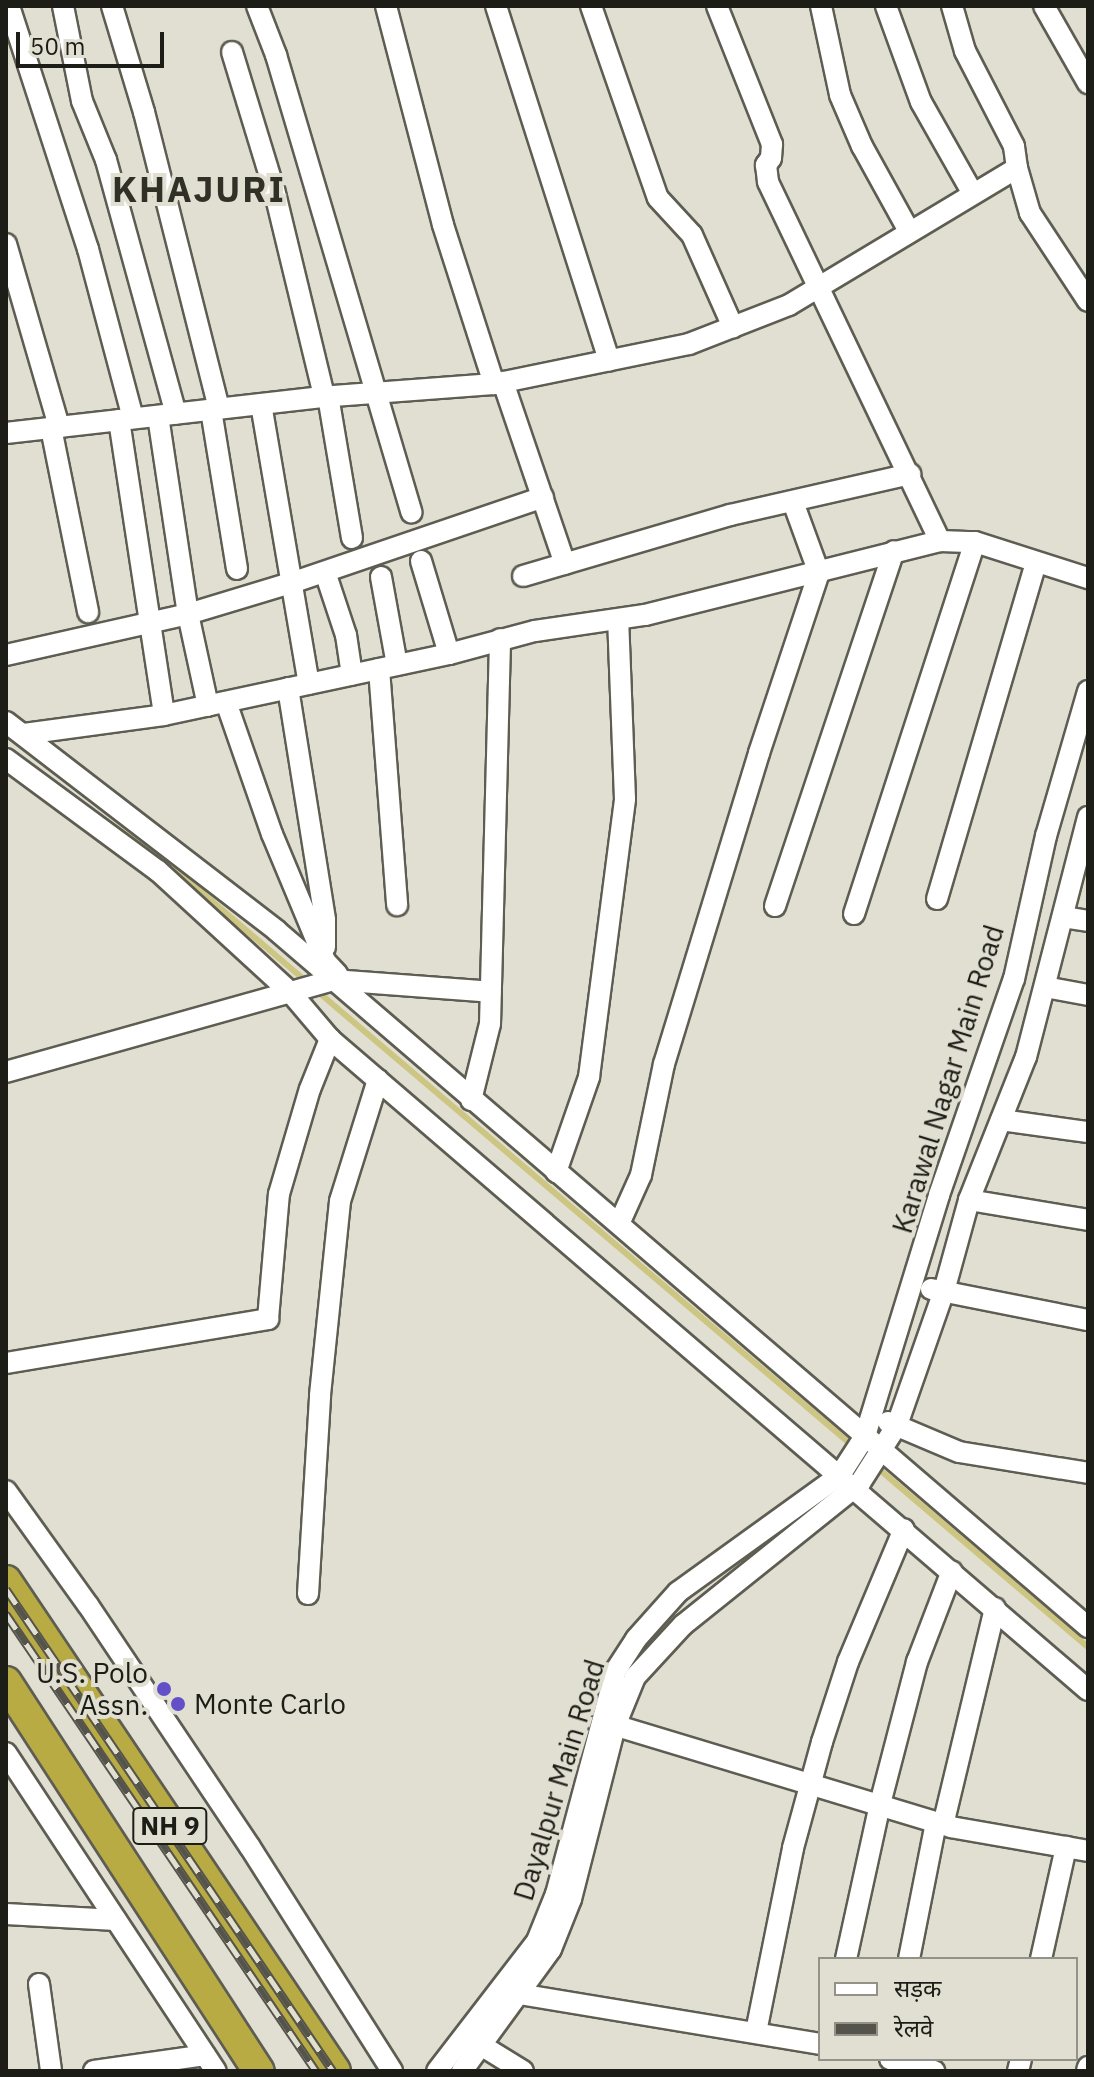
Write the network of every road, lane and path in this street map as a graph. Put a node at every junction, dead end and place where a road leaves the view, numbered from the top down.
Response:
1 (9, 6) edge
2 (63, 6) edge
3 (112, 6) edge
4 (257, 6) edge
5 (386, 6) edge
6 (496, 6) edge
7 (591, 6) edge
8 (717, 6) edge
9 (821, 6) edge
10 (886, 6) edge
11 (952, 6) edge
12 (1044, 6) edge
13 (232, 52) dead end
14 (1088, 83) edge
15 (1017, 168) junction
16 (972, 192) junction
17 (909, 231) junction
18 (6, 244) edge
19 (816, 288) junction
20 (1088, 301) edge
21 (733, 327) junction
22 (609, 360) junction
23 (498, 383) junction
24 (377, 392) junction
25 (326, 396) junction
26 (261, 404) junction
27 (215, 409) junction
28 (167, 415) junction
29 (126, 419) junction
30 (55, 427) junction
31 (6, 433) edge
32 (910, 474) junction
33 (543, 497) junction
34 (793, 502) junction
35 (411, 512) dead end
36 (352, 538) dead end
37 (940, 541) junction
38 (975, 542) junction
39 (894, 551) junction
40 (421, 561) dead end
41 (1036, 563) junction
42 (565, 564) junction
43 (237, 569) dead end
44 (819, 573) junction
45 (523, 576) dead end
46 (381, 577) dead end
47 (1088, 578) edge
48 (328, 581) dead end
49 (294, 582) junction
50 (88, 612) dead end
51 (188, 614) junction
52 (618, 620) junction
53 (150, 622) junction
54 (500, 639) junction
55 (449, 654) junction
56 (6, 655) edge
57 (388, 667) junction
58 (352, 675) junction
59 (309, 684) junction
60 (288, 688) junction
61 (1088, 691) edge
62 (217, 704) junction
63 (164, 715) junction
64 (6, 722) edge
65 (24, 734) junction
66 (6, 759) edge
67 (1088, 817) edge
68 (1046, 836) junction
69 (1085, 844) edge
70 (937, 899) dead end
71 (397, 905) dead end
72 (775, 906) dead end
73 (854, 914) dead end
74 (1063, 917) junction
75 (1088, 921) edge
76 (325, 955) junction
77 (334, 980) junction
78 (1045, 987) junction
79 (299, 991) junction
80 (491, 992) junction
81 (1088, 995) edge
82 (330, 1039) junction
83 (6, 1072) edge
84 (378, 1080) junction
85 (471, 1100) junction
86 (1001, 1120) junction
87 (1088, 1132) edge
88 (556, 1172) junction
89 (969, 1200) junction
90 (1088, 1220) edge
91 (619, 1224) junction
92 (913, 1285) junction
93 (944, 1291) junction
94 (1088, 1320) edge
95 (6, 1363) edge
96 (897, 1425) junction
97 (865, 1434) junction
98 (880, 1455) junction
99 (1088, 1473) edge
100 (850, 1479) junction
101 (6, 1491) edge
102 (904, 1529) junction
103 (952, 1571) junction
104 (6, 1581) edge
105 (308, 1594) dead end
106 (995, 1608) junction
107 (1088, 1627) edge
108 (6, 1682) edge
109 (1088, 1690) edge
110 (608, 1723) junction
111 (6, 1753) edge
112 (810, 1785) junction
113 (880, 1804) junction
114 (940, 1824) junction
115 (1066, 1847) junction
116 (1088, 1851) edge
117 (6, 1914) edge
118 (116, 1920) junction
119 (846, 1957) edge
120 (909, 1957) edge
121 (1041, 1957) edge
122 (39, 1984) dead end
123 (519, 1994) junction
124 (756, 2032) junction
125 (472, 2040) junction
126 (818, 2044) edge
127 (897, 2061) edge
128 (210, 2063) edge
129 (51, 2071) edge
130 (94, 2071) edge
131 (259, 2071) edge
132 (335, 2071) edge
133 (392, 2071) edge
134 (437, 2071) edge
135 (462, 2071) edge
136 (523, 2071) edge
137 (934, 2071) edge

1 - 29 street
2 - 28 street
3 - 27 street
4 - 24 street
5 - 23 street
6 - 22 street
7 - 21 street
8 - 19 street
9 - 17 street
10 - 16 street
11 - 15 street
12 - 14 street
13 - 25 street
15 - 16 street
15 - 20 street
16 - 17 street
17 - 19 street
18 - 30 street
19 - 21 street
19 - 32 street
21 - 22 street
22 - 23 street
23 - 24 street
23 - 33 street
24 - 25 street
24 - 35 street
25 - 26 street
25 - 36 street
26 - 27 street
26 - 49 street
27 - 28 street
27 - 43 street
28 - 29 street
28 - 51 street
29 - 30 street
29 - 53 street
30 - 31 street
30 - 50 street
32 - 34 street
32 - 37 street
33 - 42 street
33 - 49 street
34 - 42 street
34 - 44 street
37 - 38 street
37 - 39 street
38 - 41 street
38 - 73 street
39 - 44 street
39 - 72 street
40 - 55 street
41 - 47 street
41 - 70 street
42 - 45 street
44 - 52 street
44 - 91 street
46 - 57 street
48 - 58 street
49 - 51 street
49 - 59 street
51 - 53 street
51 - 62 street
52 - 54 street
52 - 88 street
53 - 56 street
53 - 63 street
54 - 55 street
54 - 80 street
55 - 57 street
57 - 58 street
57 - 71 street
58 - 59 street
59 - 60 street
60 - 62 street
60 - 76 street
61 - 68 street, Karawal Nagar Main Road
62 - 63 street
62 - 76 street
63 - 65 street
64 - 65 street
65 - 77 street
66 - 79 street
67 - 69 street, Karawal Nagar Main Road
68 - 69 street
68 - 92 street, Karawal Nagar Main Road
69 - 74 street, Karawal Nagar Main Road
74 - 75 street
74 - 78 street, Karawal Nagar Main Road
76 - 77 street
77 - 79 street
77 - 80 street
77 - 85 street
78 - 81 street
78 - 86 street, Karawal Nagar Main Road
79 - 82 street
79 - 83 street
80 - 85 street
82 - 84 street
82 - 95 street
84 - 100 street
84 - 105 street
85 - 88 street
86 - 87 street
86 - 89 street, Karawal Nagar Main Road
88 - 91 street
89 - 90 street
89 - 93 street, Karawal Nagar Main Road
91 - 97 street
92 - 93 street
92 - 97 street, Karawal Nagar Main Road
93 - 94 street
93 - 96 street, Karawal Nagar Main Road
96 - 97 street
96 - 98 street, Karawal Nagar Main Road
96 - 99 street
97 - 98 street
97 - 100 street, Karawal Nagar Main Road
98 - 100 street, Karawal Nagar Main Road
98 - 107 street
100 - 102 street
100 - 110 street, Dayalpur Main Road
100 - 110 street, Dayalpur Main Road
101 - 133 street
102 - 103 street
102 - 112 street
103 - 106 street
103 - 113 street
104 - 132 highway, NH 9
106 - 109 street
106 - 114 street
108 - 131 highway, NH 9
110 - 112 street
110 - 123 street, Dayalpur Main Road
110 - 125 street, Dayalpur Main Road
111 - 118 street
112 - 113 street
112 - 124 street
113 - 114 street
113 - 119 street
114 - 115 street
114 - 120 street
115 - 116 street
115 - 121 street
117 - 118 street
118 - 128 street
122 - 129 street
123 - 124 street
123 - 125 street, Dayalpur Main Road
124 - 126 street
125 - 134 street, Dayalpur Main Road
125 - 135 street, Dayalpur Main Road
125 - 136 street
127 - 137 street
128 - 130 street

